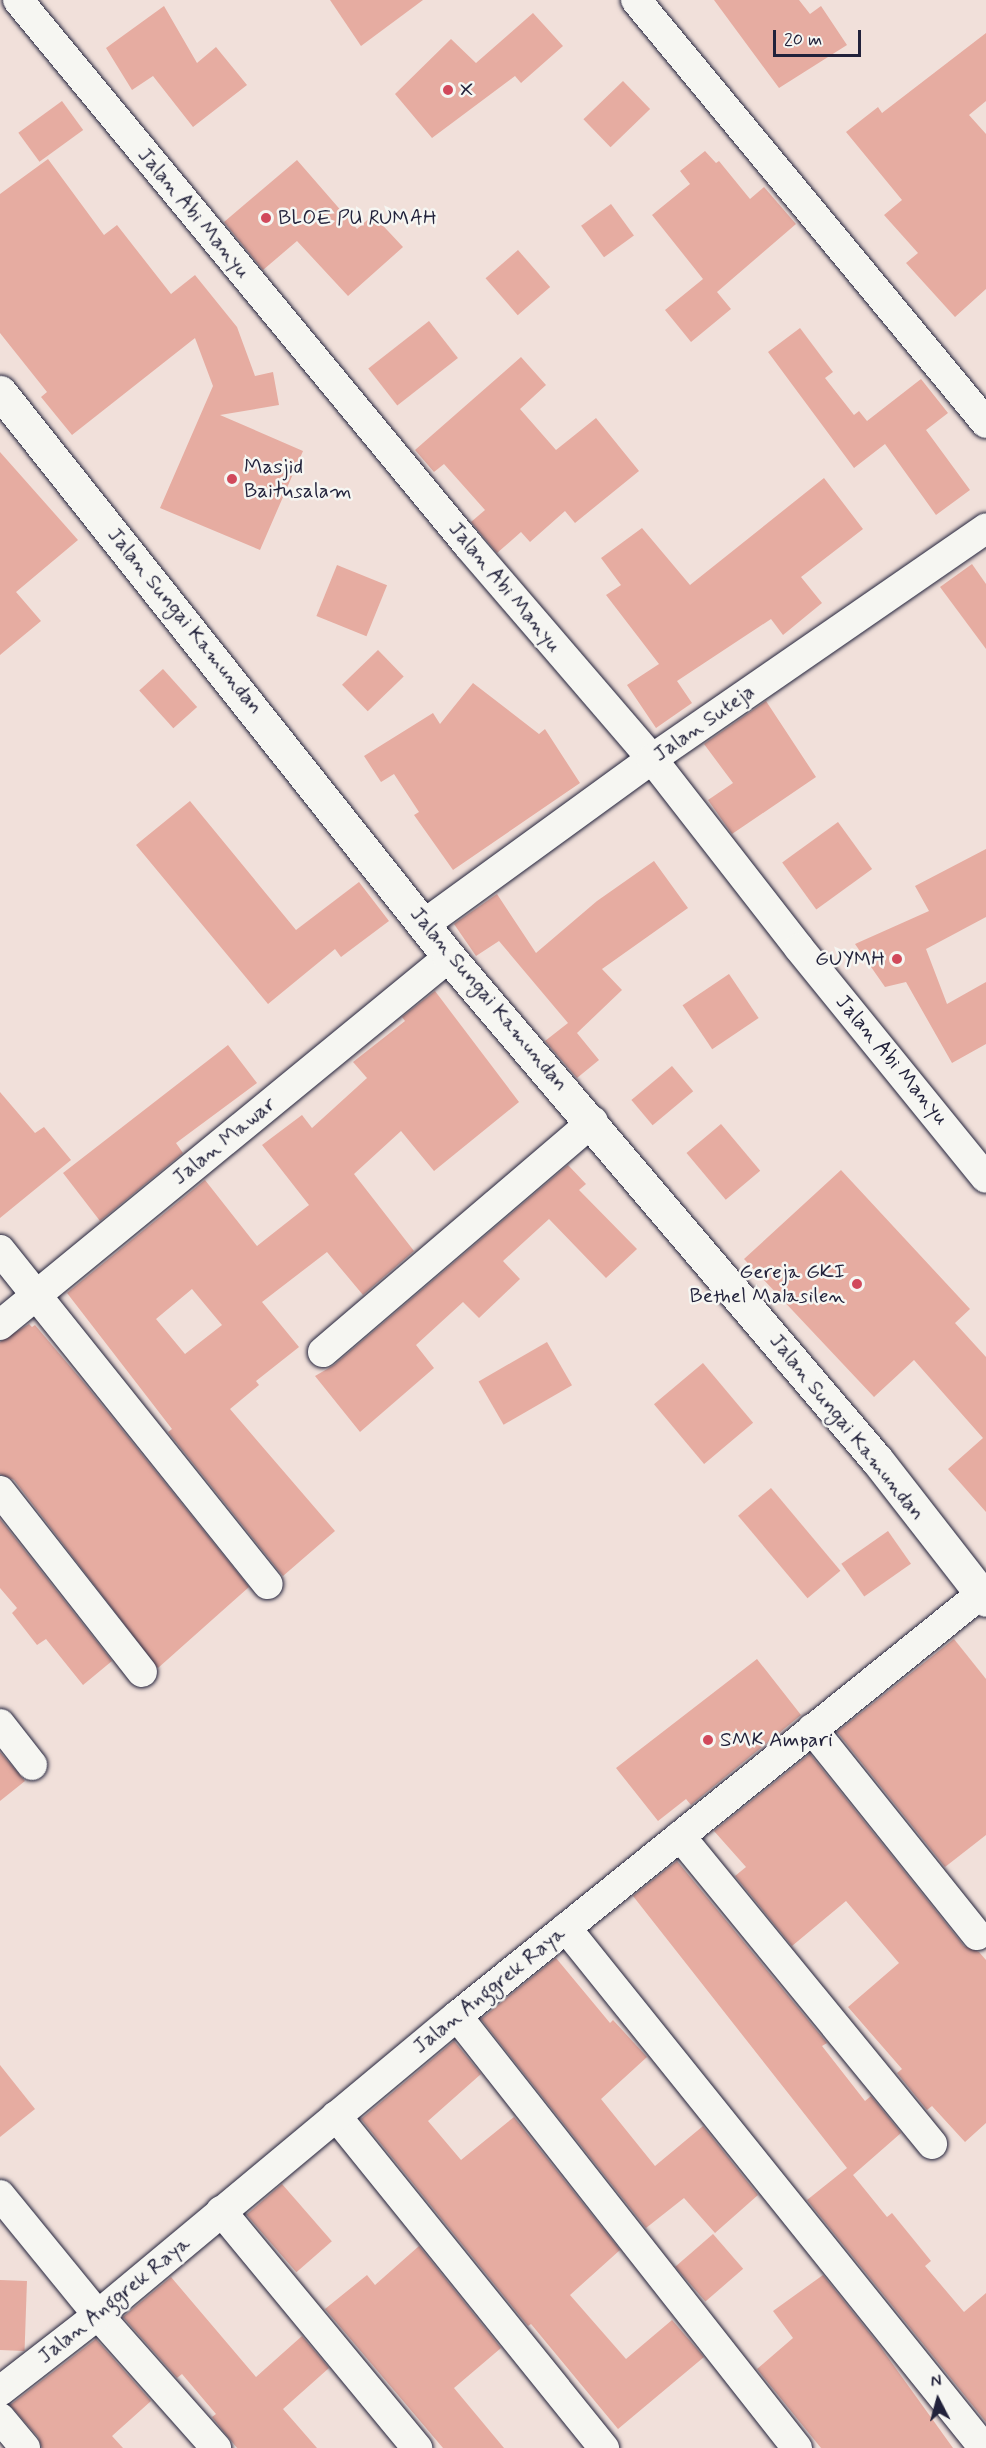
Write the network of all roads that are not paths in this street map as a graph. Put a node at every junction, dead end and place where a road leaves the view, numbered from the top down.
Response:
1 (18, 0) edge
2 (636, 0) edge
3 (0, 392) edge
4 (986, 423) edge
5 (986, 529) edge
6 (652, 759) junction
7 (426, 923) junction
8 (449, 957) junction
9 (592, 1121) junction
10 (986, 1178) edge
11 (0, 1250) edge
12 (37, 1295) junction
13 (0, 1325) edge
14 (323, 1352) dead end
15 (0, 1491) edge
16 (268, 1584) dead end
17 (983, 1597) edge
18 (142, 1671) dead end
19 (0, 1724) edge
20 (812, 1729) junction
21 (32, 1765) dead end
22 (680, 1836) junction
23 (566, 1928) junction
24 (977, 1935) dead end
25 (457, 2016) junction
26 (336, 2116) junction
27 (932, 2144) dead end
28 (0, 2195) edge
29 (221, 2211) junction
30 (98, 2315) junction
31 (0, 2391) edge
32 (0, 2418) edge
33 (26, 2448) edge
34 (216, 2448) edge
35 (417, 2448) edge
36 (603, 2448) edge
37 (797, 2448) edge
38 (984, 2448) edge

1 - 6 street, Jalan Abi Manyu
2 - 4 street
3 - 7 main road, Jalan Sungai Kamundan
5 - 6 street, Jalan Suteja
6 - 7 street, Jalan Suteja
6 - 10 street, Jalan Abi Manyu
7 - 8 main road, Jalan Sungai Kamundan
8 - 9 main road, Jalan Sungai Kamundan
8 - 12 street, Jalan Mawar
9 - 14 street
9 - 17 main road, Jalan Sungai Kamundan
11 - 12 street
12 - 13 street, Jalan Mawar
12 - 16 street
15 - 18 street
17 - 20 street, Jalan Anggrek Raya
19 - 21 street
20 - 22 street, Jalan Anggrek Raya
20 - 24 street
22 - 23 street, Jalan Anggrek Raya
22 - 27 street
23 - 25 street, Jalan Anggrek Raya
23 - 38 street
25 - 26 street, Jalan Anggrek Raya
25 - 37 street
26 - 29 street, Jalan Anggrek Raya
26 - 36 street
28 - 30 street
29 - 30 street, Jalan Anggrek Raya
29 - 35 street
30 - 31 street, Jalan Anggrek Raya
30 - 34 street
32 - 33 street

